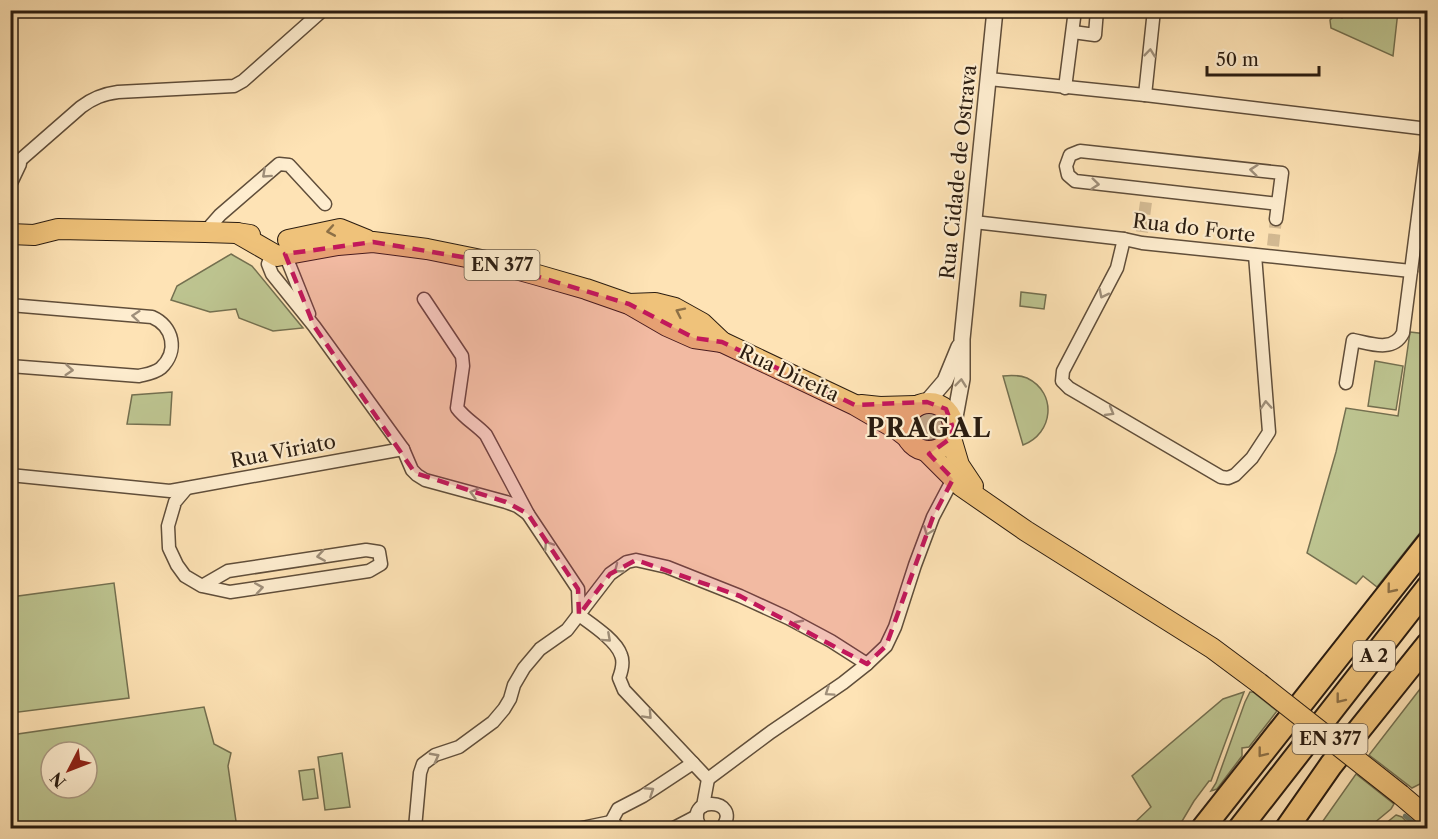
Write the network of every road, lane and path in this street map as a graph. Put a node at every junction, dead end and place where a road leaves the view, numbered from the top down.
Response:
1 (323, 10) edge
2 (995, 10) edge
3 (1075, 10) edge
4 (1097, 10) edge
5 (1154, 10) edge
6 (1073, 32) junction
7 (988, 79) junction
8 (1065, 88) junction
9 (1145, 95) junction
10 (1428, 129) edge
11 (1428, 139) edge
12 (22, 160) junction
13 (10, 169) edge
14 (10, 185) edge
15 (325, 204) dead end
16 (1278, 204) junction
17 (1276, 219) tunnel mouth
18 (10, 221) edge
19 (974, 222) junction
20 (58, 230) junction
21 (205, 232) junction
22 (10, 234) edge
23 (1124, 239) junction
24 (279, 247) junction
25 (1255, 255) junction
26 (1411, 271) junction
27 (423, 299) dead end
28 (10, 305) edge
29 (314, 326) junction
30 (962, 339) junction
31 (10, 366) edge
32 (1346, 383) dead end
33 (921, 404) junction
34 (855, 405) junction
35 (952, 433) junction
36 (907, 437) junction
37 (403, 448) junction
38 (926, 451) junction
39 (10, 475) edge
40 (953, 479) junction
41 (186, 489) junction
42 (990, 506) junction
43 (528, 514) junction
44 (1428, 543) edge
45 (202, 586) junction
46 (1428, 587) edge
47 (579, 615) junction
48 (1428, 644) edge
49 (867, 664) junction
50 (693, 763) junction
51 (708, 779) junction
52 (1403, 796) junction
53 (1428, 803) edge
54 (700, 817) edge
55 (1428, 818) edge
56 (615, 825) edge
57 (727, 825) edge
58 (415, 828) edge
59 (582, 828) edge
60 (674, 828) edge
61 (1203, 828) edge
62 (1240, 828) edge
63 (1287, 828) edge

1 - 12 street
2 - 7 street, Rua Cidade de Ostrava
3 - 6 street
4 - 6 street
9 -> 5 street
6 - 8 street
7 - 8 street
7 - 19 street, Rua Cidade de Ostrava
8 - 9 street
9 - 10 street
11 - 26 street
12 - 13 street
12 - 14 street
15 -> 21 street
16 -> 16 street
16 - 17 street
18 - 20 main road
19 - 23 street, Rua do Forte
19 - 30 street, Rua Cidade de Ostrava
20 - 21 main road
20 - 22 main road
21 - 24 main road
23 - 25 street, Rua do Forte
23 -> 25 street
24 - 29 street
24 - 29 street
24 - 34 main road, Rua Direita / EN 377
25 - 26 street, Rua do Forte
26 - 32 street
27 - 43 street
31 -> 28 street
29 - 37 street
30 - 33 street, Rua Cidade de Ostrava
35 -> 30 street, Rua Cidade de Ostrava
33 - 34 main road, Rua Direita / EN 377
33 - 35 main road, EN 377
33 - 36 main road
34 - 36 main road, Rua Direita / EN 377
35 - 38 main road
35 - 42 main road, EN 377
36 - 38 main road, EN 377
37 - 41 street, Rua Viriato
43 -> 37 street
38 - 40 main road, EN 377
39 - 41 street, Rua Viriato
40 - 42 main road, EN 377
40 -> 49 street
41 - 45 street
42 - 52 main road, EN 377, bridge
47 -> 43 street
44 -> 61 highway
45 -> 45 street
46 -> 62 highway, A 2
49 -> 47 street
47 -> 50 street
58 -> 47 street
48 - 63 highway, A 2
49 -> 51 street
50 - 51 street
56 -> 50 street
51 - 54 street
52 - 53 main road
52 - 55 main road
54 - 57 street
54 - 60 street
56 - 59 street

